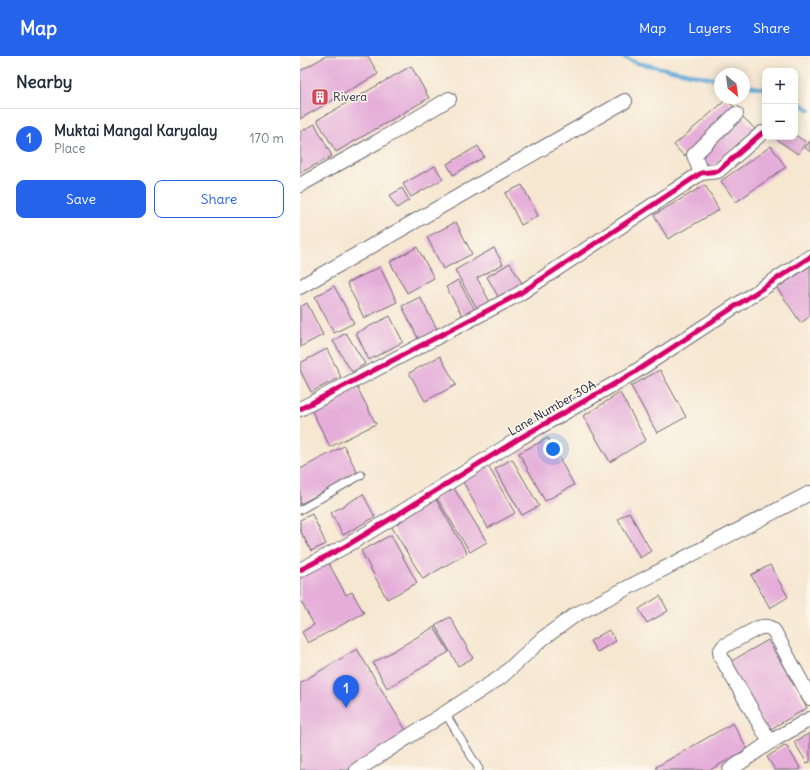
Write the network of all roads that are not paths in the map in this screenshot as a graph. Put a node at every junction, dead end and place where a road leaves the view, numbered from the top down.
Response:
1 (449, 99) dead end
2 (625, 101) dead end
3 (736, 114) dead end
4 (762, 133) dead end
5 (701, 173) junction
6 (300, 185) edge
7 (810, 257) edge
8 (300, 287) edge
9 (300, 409) edge
10 (361, 475) dead end
11 (810, 493) edge
12 (300, 510) edge
13 (300, 570) edge
14 (810, 698) edge
15 (445, 713) junction
16 (810, 719) edge
17 (770, 742) junction
18 (357, 770) edge
19 (478, 770) edge
20 (730, 770) edge

1 - 6 street
2 - 8 street
3 - 5 street
4 - 5 street
5 - 9 street
7 - 13 street, Lane Number 30A
10 - 12 lane
11 - 15 street
14 - 17 street
15 - 18 street
15 - 19 lane
16 - 17 street
17 - 20 street

